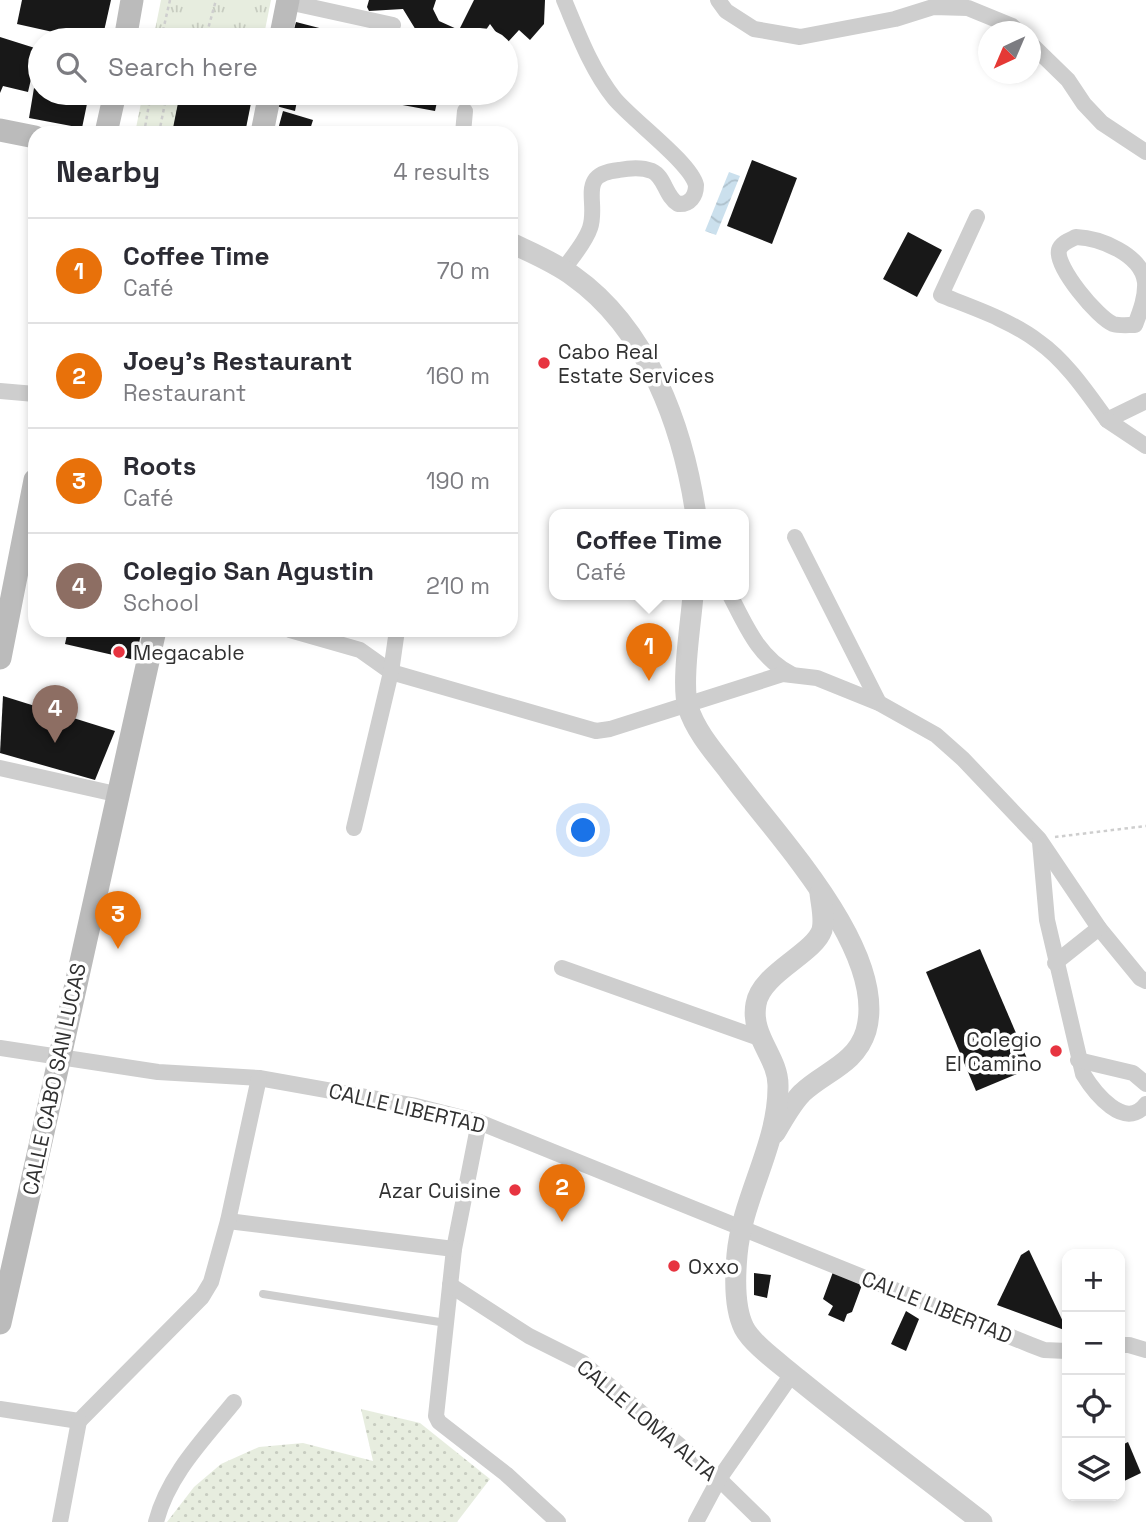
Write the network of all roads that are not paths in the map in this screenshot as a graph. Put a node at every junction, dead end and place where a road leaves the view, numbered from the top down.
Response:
1 (132, 0) edge
2 (564, 0) edge
3 (719, 0) edge
4 (288, 1) edge
5 (1000, 21) edge
6 (393, 25) dead end
7 (127, 28) edge
8 (282, 28) edge
9 (1041, 53) edge
10 (112, 105) edge
11 (268, 105) edge
12 (465, 110) dead end
13 (108, 126) edge
14 (263, 126) edge
15 (464, 126) edge
16 (0, 130) edge
17 (28, 136) edge
18 (1146, 152) edge
19 (977, 217) dead end
20 (518, 247) edge
21 (563, 270) junction
22 (1140, 328) edge
23 (0, 391) edge
24 (28, 393) edge
25 (1146, 401) edge
26 (1107, 421) junction
27 (1146, 446) edge
28 (695, 509) edge
29 (795, 537) dead end
30 (27, 567) edge
31 (693, 600) edge
32 (733, 600) edge
33 (154, 637) edge
34 (314, 637) edge
35 (396, 637) edge
36 (0, 658) edge
37 (391, 672) junction
38 (791, 674) junction
39 (878, 702) junction
40 (688, 705) junction
41 (0, 768) edge
42 (120, 794) junction
43 (354, 828) dead end
44 (1039, 839) junction
45 (820, 893) junction
46 (1099, 928) junction
47 (1055, 963) junction
48 (562, 968) dead end
49 (1146, 981) edge
50 (760, 1038) junction
51 (0, 1048) edge
52 (60, 1058) junction
53 (1078, 1060) junction
54 (259, 1078) junction
55 (1146, 1084) edge
56 (1146, 1104) edge
57 (479, 1122) junction
58 (770, 1140) junction
59 (228, 1221) junction
60 (742, 1228) junction
61 (454, 1249) junction
62 (450, 1285) junction
63 (263, 1294) dead end
64 (0, 1323) edge
65 (446, 1323) junction
66 (1125, 1346) edge
67 (1146, 1350) edge
68 (1062, 1351) edge
69 (792, 1374) junction
70 (234, 1402) dead end
71 (0, 1409) edge
72 (79, 1421) junction
73 (719, 1479) junction
74 (60, 1522) edge
75 (156, 1522) edge
76 (558, 1522) edge
77 (696, 1522) edge
78 (763, 1522) edge
79 (982, 1522) edge

1 - 7 main road
2 - 21 street
3 - 5 street
4 - 6 street
4 - 8 main road
9 - 18 street
10 - 13 main road
11 - 14 main road
12 - 15 street
16 - 17 main road
19 - 26 street
20 - 21 street
21 - 28 street
22 - 22 street
23 - 24 street
25 - 26 street
26 - 27 street
29 - 39 street
30 - 36 main road
31 - 40 street
32 - 38 street
33 - 42 main road, CALLE CABO SAN LUCAS
34 - 37 street
35 - 37 street
37 - 40 street
37 - 43 street
38 - 39 street
38 - 40 street
39 - 44 street
40 - 45 street
41 - 42 street
42 - 52 main road, CALLE CABO SAN LUCAS
44 - 46 street
44 - 47 street
45 - 50 street
45 - 58 street
46 - 47 street
46 - 49 street
47 - 53 street
48 - 50 street
50 - 58 street
51 - 52 street, CALLE LIBERTAD
52 - 54 street, CALLE LIBERTAD
52 - 64 main road, CALLE CABO SAN LUCAS
53 - 55 street
53 - 56 street
54 - 57 street, CALLE LIBERTAD
54 - 59 street
57 - 60 street, CALLE LIBERTAD
57 - 61 street
58 - 60 street
59 - 61 street
59 - 72 street
60 - 68 street, CALLE LIBERTAD
60 - 69 street
61 - 62 street
62 - 65 street
62 - 73 street, CALLE LOMA ALTA
63 - 65 lane
65 - 76 street
66 - 67 street
69 - 73 street
69 - 79 street
70 - 75 street
71 - 72 street
72 - 74 street
73 - 77 street
73 - 78 street, CALLE LOMA ALTA

